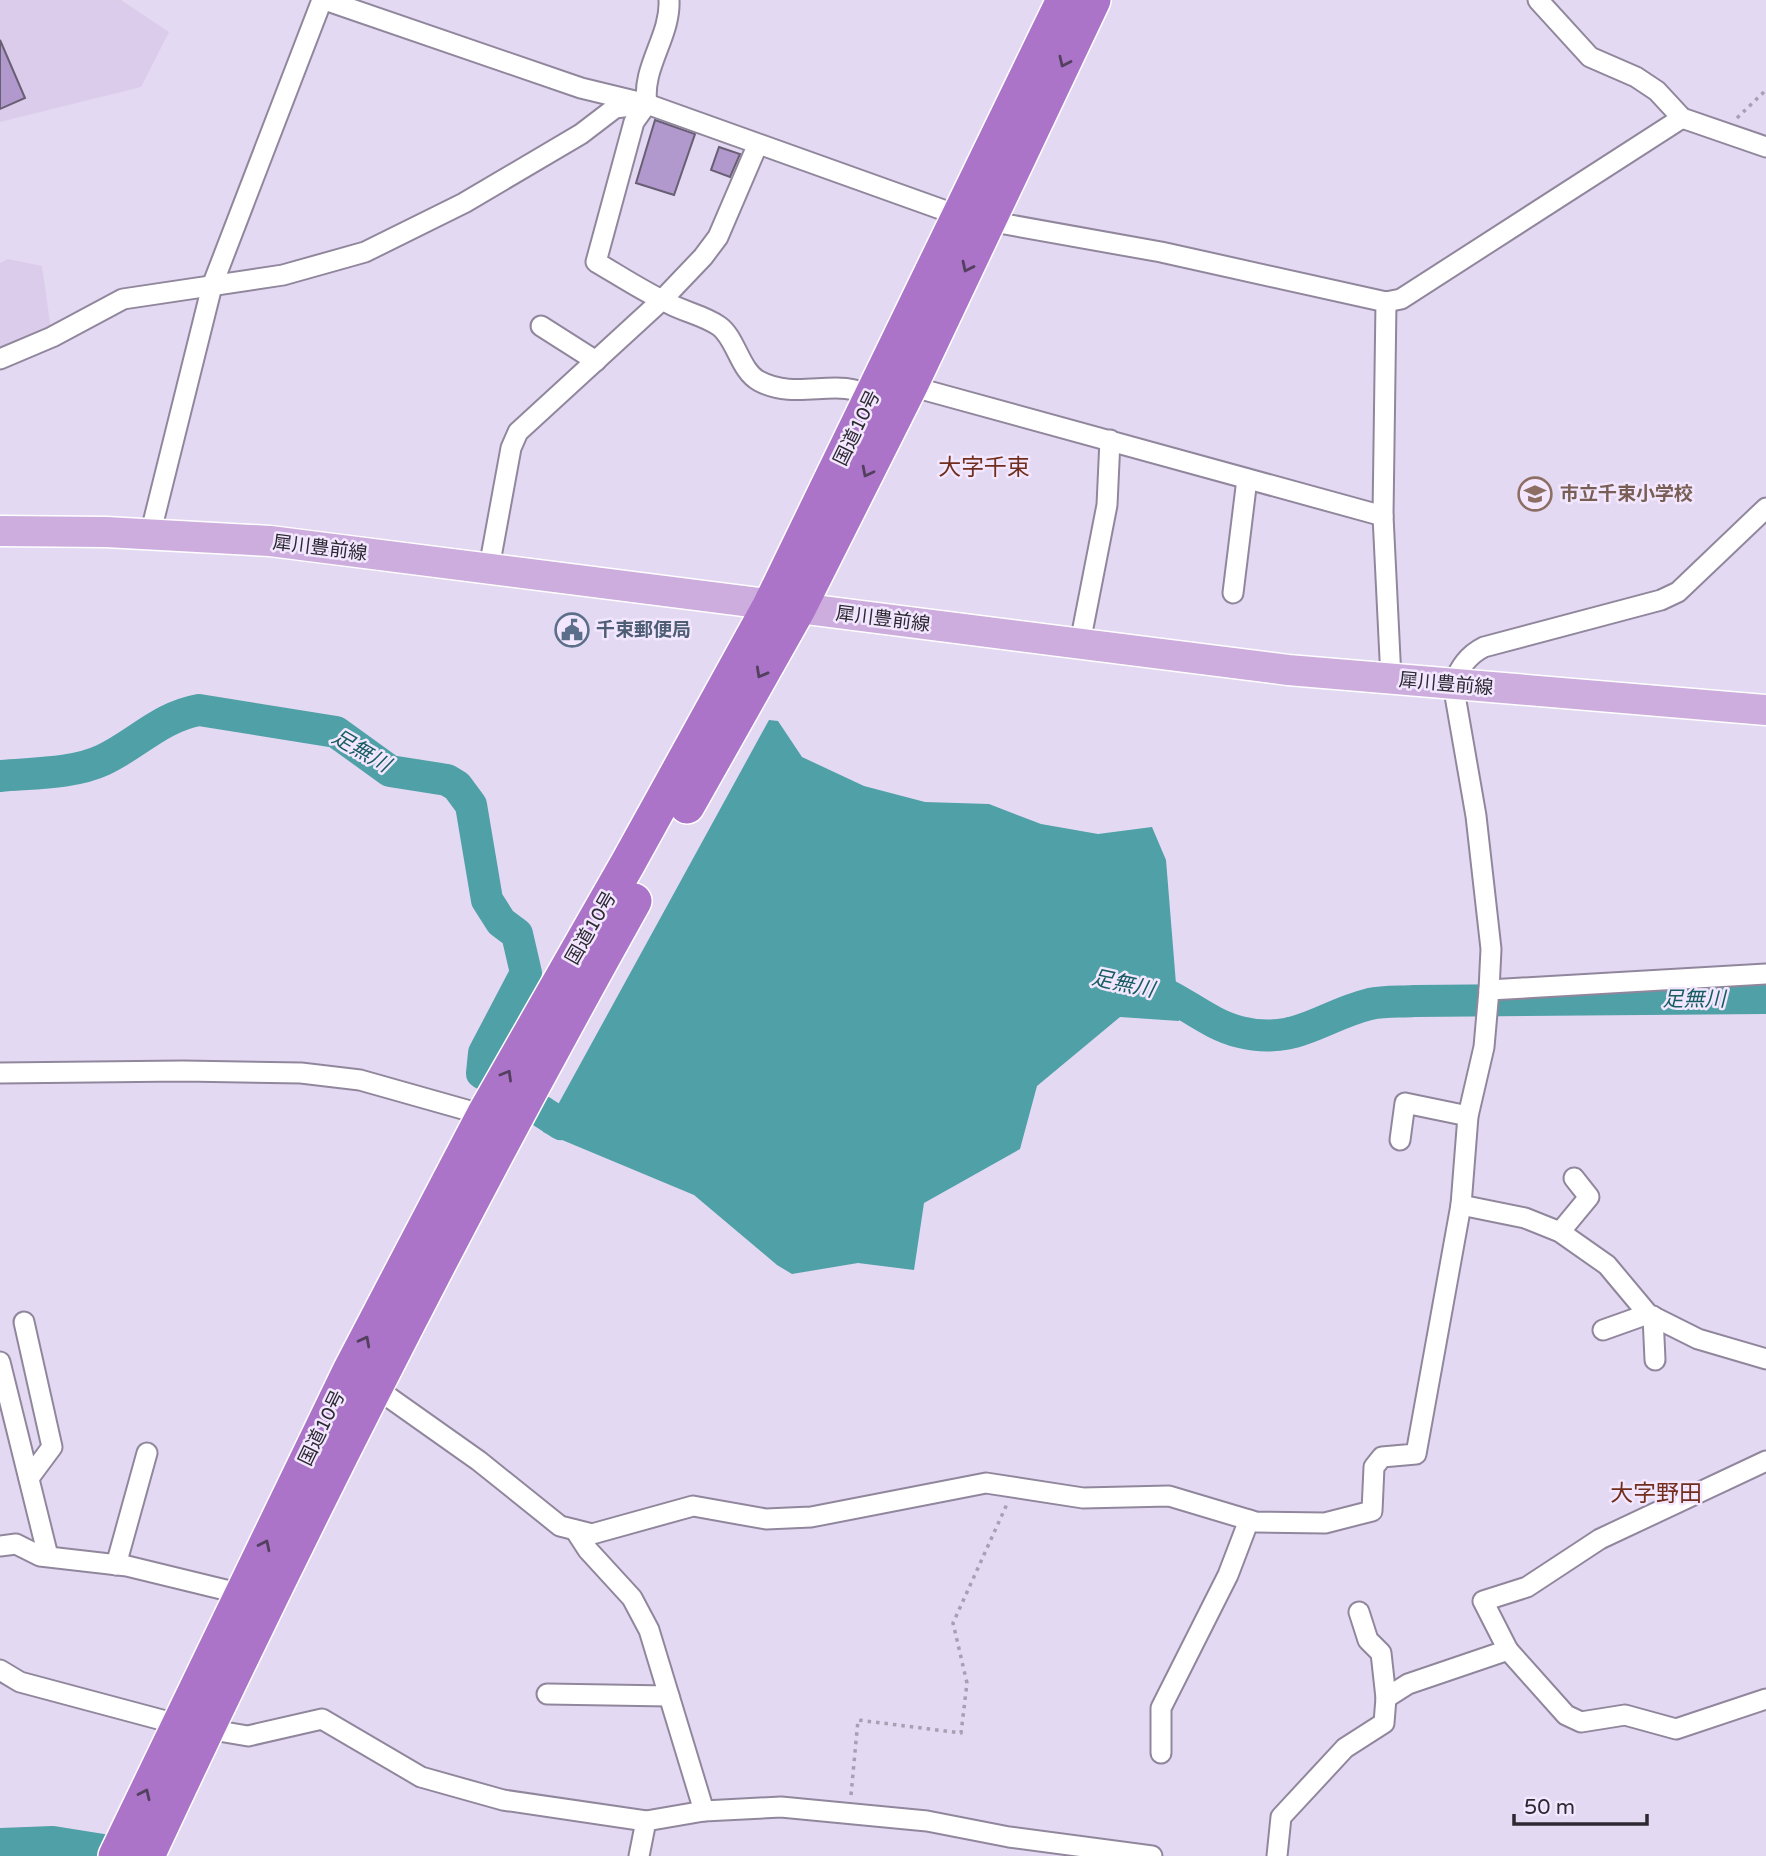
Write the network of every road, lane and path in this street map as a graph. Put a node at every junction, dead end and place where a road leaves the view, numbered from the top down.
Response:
1 (324, 0) edge
2 (669, 0) edge
3 (1064, 0) edge
4 (1093, 0) edge
5 (1538, 0) edge
6 (1766, 90) edge
7 (647, 104) junction
8 (1682, 118) junction
9 (1723, 132) junction
10 (757, 145) junction
11 (1766, 147) edge
12 (974, 219) junction
13 (212, 286) junction
14 (662, 300) junction
15 (1386, 302) junction
16 (541, 326) dead end
17 (0, 359) edge
18 (596, 361) junction
19 (910, 386) junction
20 (872, 398) junction
21 (1110, 440) junction
22 (1247, 479) junction
23 (1766, 508) edge
24 (1383, 516) junction
25 (0, 531) edge
26 (150, 535) junction
27 (489, 568) junction
28 (1233, 593) dead end
29 (784, 607) junction
30 (1080, 643) junction
31 (1391, 679) junction
32 (1453, 684) junction
33 (1766, 710) edge
34 (1766, 974) edge
35 (1489, 990) junction
36 (0, 1073) edge
37 (484, 1115) junction
38 (1468, 1116) junction
39 (1400, 1140) dead end
40 (1574, 1178) dead end
41 (1461, 1205) junction
42 (1560, 1232) junction
43 (1651, 1315) junction
44 (24, 1322) dead end
45 (1602, 1329) dead end
46 (1766, 1359) edge
47 (0, 1360) edge
48 (1655, 1360) dead end
49 (373, 1386) junction
50 (147, 1453) dead end
51 (1766, 1461) edge
52 (29, 1478) junction
53 (1015, 1486) junction
54 (1249, 1520) junction
55 (575, 1530) junction
56 (0, 1546) edge
57 (48, 1556) junction
58 (116, 1565) junction
59 (242, 1594) junction
60 (1359, 1612) dead end
61 (1508, 1650) junction
62 (0, 1670) edge
63 (547, 1694) dead end
64 (669, 1696) junction
65 (1386, 1698) junction
66 (1766, 1699) edge
67 (192, 1726) junction
68 (1161, 1753) dead end
69 (704, 1811) junction
70 (849, 1814) junction
71 (646, 1821) junction
72 (116, 1856) edge
73 (147, 1856) edge
74 (639, 1856) edge
75 (1152, 1856) edge
76 (1277, 1856) edge

1 - 7 street
1 - 13 street
2 - 7 street
3 - 12 highway, 国道10号
4 -> 12 highway, 国道10号
5 - 8 street
6 - 9 path
7 - 10 street
7 - 13 street
7 - 14 street
8 - 9 street
8 - 15 street
9 - 11 street
10 - 12 street
10 - 14 street
12 - 15 street
12 -> 19 highway, 国道10号
12 - 20 highway, 国道10号
13 - 17 street
13 - 26 street
14 - 18 street
14 - 20 street
15 - 24 street
16 - 18 street
18 - 27 street
19 - 20 street
19 - 21 street
19 -> 29 highway, 国道10号
20 - 29 highway, 国道10号
21 - 22 street
21 - 30 street
22 - 24 street
22 - 28 street
23 - 32 street
24 - 31 street
25 - 26 main road, 犀川豊前線
26 - 27 main road, 犀川豊前線
27 - 29 main road, 犀川豊前線
29 - 30 main road, 犀川豊前線
37 -> 29 highway, 国道10号
29 -> 49 highway, 国道10号
30 - 31 main road, 犀川豊前線
31 - 32 main road, 犀川豊前線
32 - 33 main road, 犀川豊前線
32 - 35 street
34 - 35 street
35 - 38 street
36 - 37 street
59 -> 37 highway, 国道10号
38 - 39 street
38 - 41 street
40 - 42 street
41 - 42 street
41 - 54 street
42 - 43 street
43 - 45 street
43 - 46 street
43 - 48 street
44 - 52 street
47 - 52 street
49 - 55 street
49 - 67 highway, 国道10号
50 - 58 street
51 - 61 street
52 - 57 street
53 - 54 street
53 - 55 street
53 - 70 path
54 - 68 street
55 - 64 street
56 - 57 street
57 - 58 street
58 - 59 street
59 - 67 highway, 国道10号
60 - 65 street
61 - 65 street
61 - 66 street
62 - 67 street
63 - 64 street
64 - 69 street
65 - 76 street
67 - 71 street
72 -> 67 highway, 国道10号
67 - 73 highway, 国道10号
69 - 70 street
69 - 71 street
70 - 75 street
71 - 74 street

